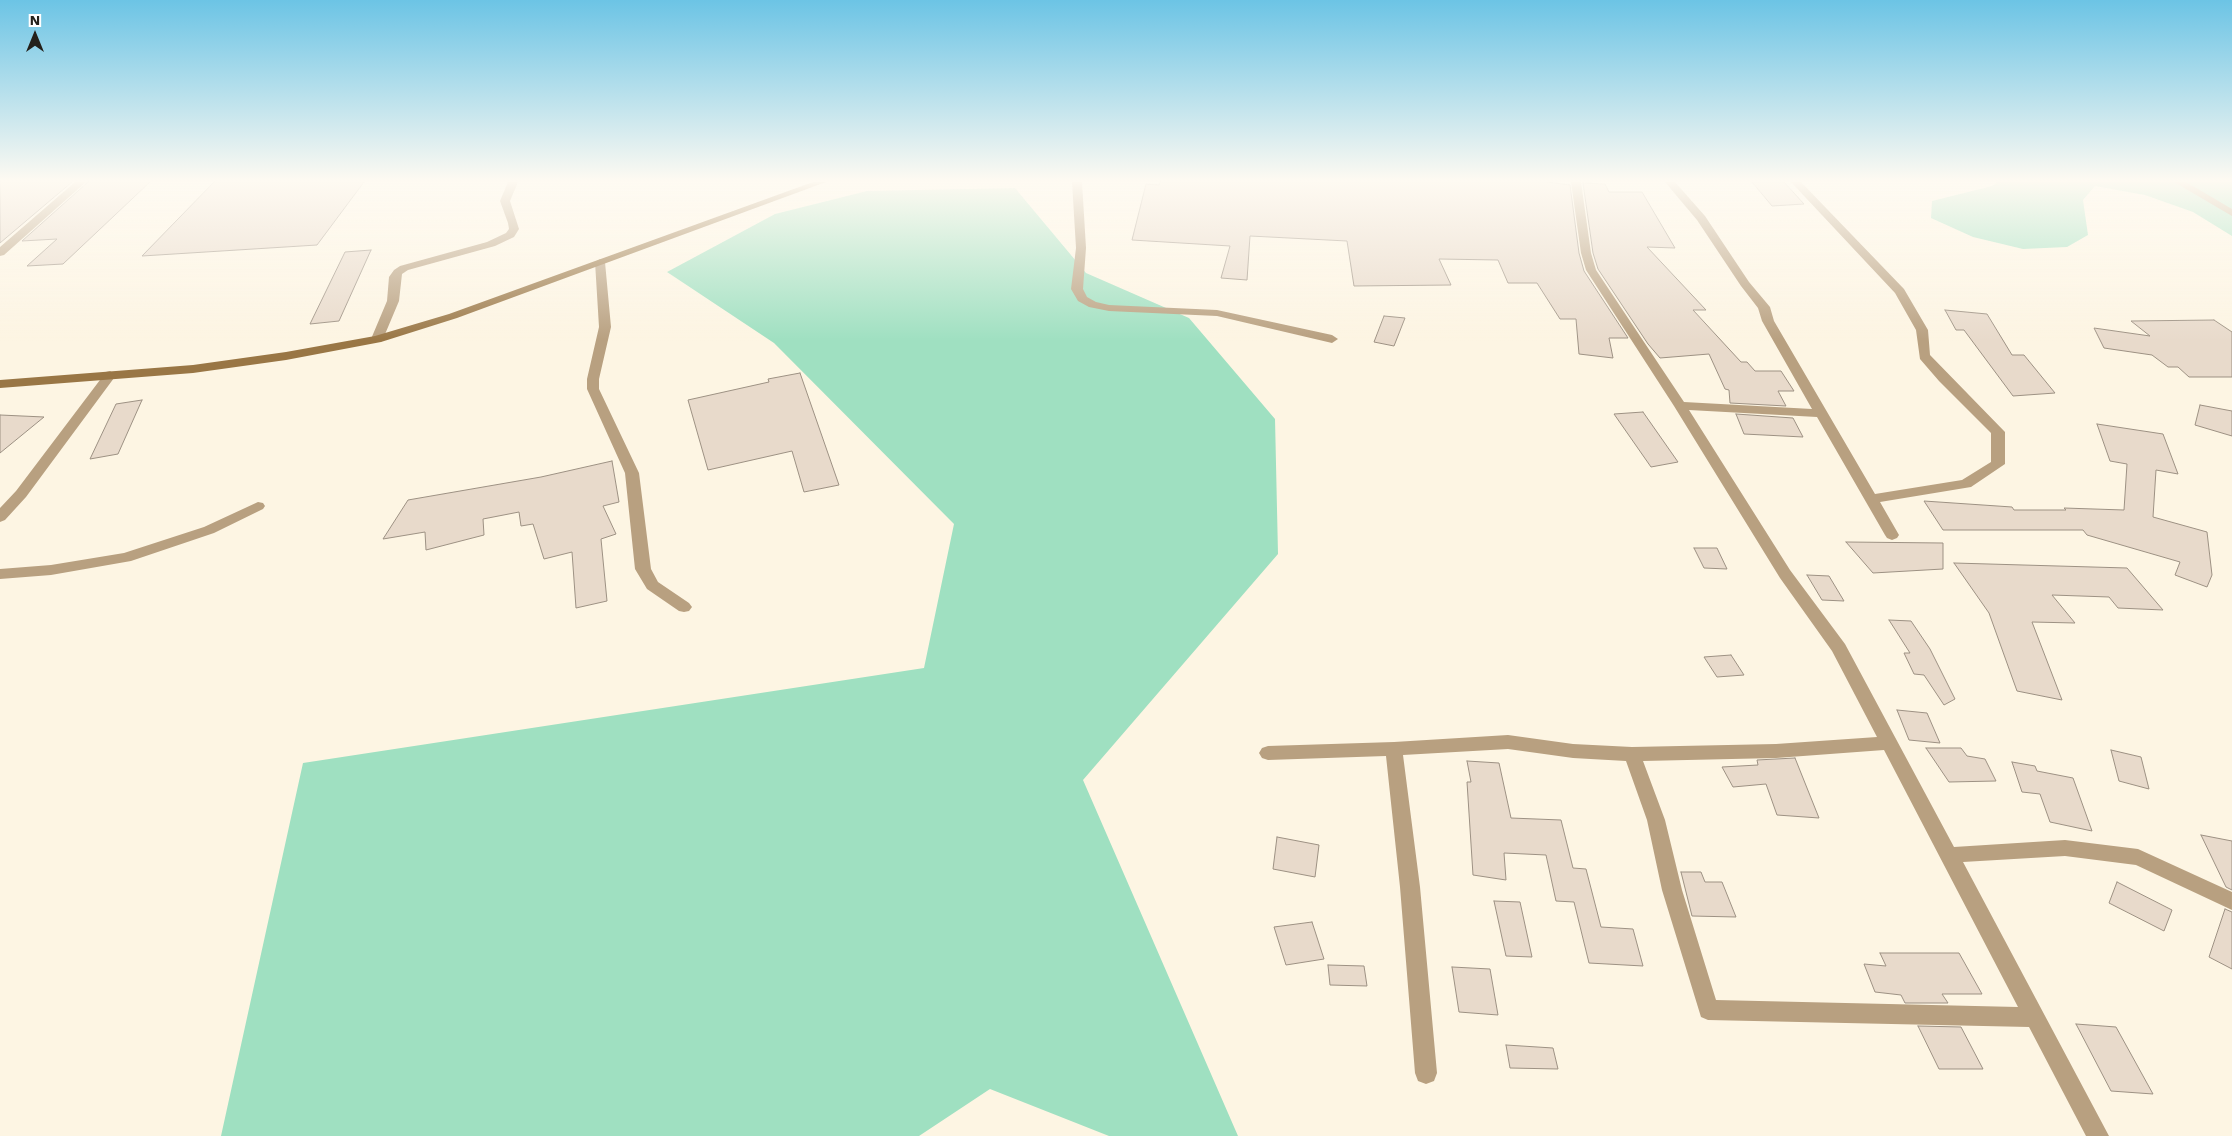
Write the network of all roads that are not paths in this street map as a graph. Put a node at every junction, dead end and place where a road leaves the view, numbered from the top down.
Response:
1 (21, 235) edge
2 (510, 235) edge
3 (675, 235) edge
4 (1080, 235) edge
5 (1583, 235) edge
6 (1712, 235) edge
7 (1847, 235) edge
8 (0, 253) edge
9 (600, 262) junction
10 (378, 339) junction
11 (1332, 339) dead end
12 (110, 376) junction
13 (0, 384) edge
14 (1680, 406) junction
15 (1822, 413) junction
16 (1872, 499) junction
17 (258, 506) dead end
18 (0, 517) edge
19 (1892, 535) dead end
20 (0, 574) edge
21 (684, 607) dead end
22 (1889, 743) junction
23 (1394, 749) junction
24 (1268, 753) dead end
25 (1632, 754) junction
26 (1948, 855) junction
27 (2232, 901) edge
28 (2034, 1017) junction
29 (1426, 1073) dead end
30 (2098, 1136) edge

1 - 8 street
2 - 10 street
3 - 9 main road
4 - 11 street
5 - 14 street
6 - 15 street
7 - 16 street
9 - 10 main road
9 - 21 street
10 - 12 main road
12 - 13 main road
12 - 18 street
14 - 15 street
14 - 22 street
15 - 16 street
16 - 19 street
17 - 20 street
22 - 25 street
22 - 26 street
23 - 24 street
23 - 25 street
23 - 29 street
25 - 28 street
26 - 27 street
26 - 28 street
28 - 30 street

